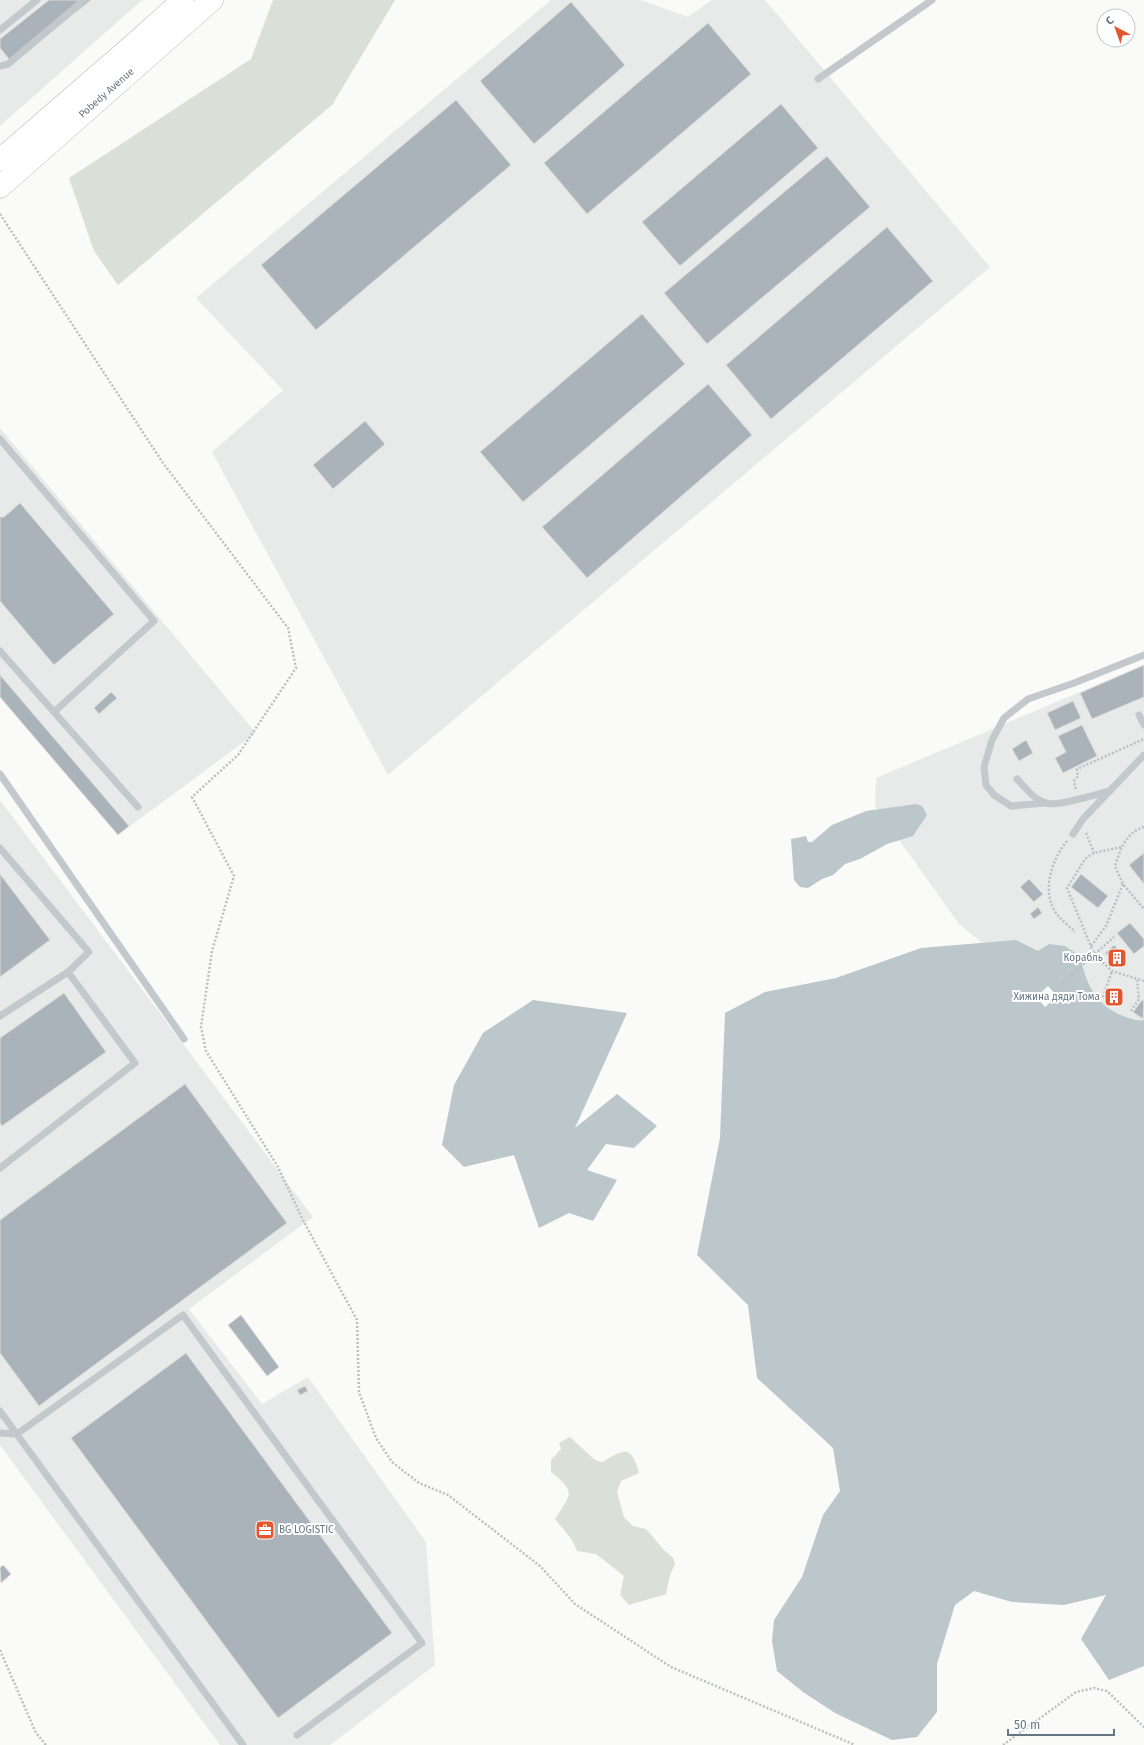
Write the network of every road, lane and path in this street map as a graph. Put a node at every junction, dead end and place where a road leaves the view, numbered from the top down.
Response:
1 (37, 0) edge
2 (84, 0) edge
3 (183, 0) edge
4 (212, 0) edge
5 (932, 0) edge
6 (0, 30) edge
7 (0, 66) edge
8 (818, 79) dead end
9 (0, 160) edge
10 (0, 187) edge
11 (0, 214) edge
12 (2, 444) edge
13 (0, 651) edge
14 (1144, 654) edge
15 (54, 712) junction
16 (1139, 715) dead end
17 (1144, 725) edge
18 (1144, 755) edge
19 (0, 774) edge
20 (1017, 779) dead end
21 (1110, 791) junction
22 (1046, 803) junction
23 (138, 807) dead end
24 (1144, 827) edge
25 (1073, 834) joint
26 (1121, 847) junction
27 (0, 848) edge
28 (1123, 884) junction
29 (1144, 909) edge
30 (1075, 932) dead end
31 (1114, 937) dead end
32 (1091, 946) junction
33 (1094, 954) junction
34 (1112, 971) junction
35 (68, 972) junction
36 (1137, 980) junction
37 (1144, 981) edge
38 (1053, 990) dead end
39 (1103, 997) dead end
40 (1131, 1011) dead end
41 (0, 1016) edge
42 (184, 1039) dead end
43 (0, 1168) edge
44 (0, 1411) edge
45 (0, 1432) edge
46 (17, 1434) junction
47 (0, 1650) edge
48 (1144, 1727) edge
49 (297, 1735) dead end
50 (46, 1745) edge
51 (243, 1745) edge
52 (855, 1745) edge
53 (1003, 1745) edge

1 - 6 lane
2 - 7 lane
3 - 9 main road, Pobedy Avenue
4 - 10 main road, Pobedy Avenue
5 - 8 lane
11 - 52 path
12 - 15 lane
13 - 15 lane
14 - 22 lane
15 - 23 lane
16 - 17 lane
18 - 21 lane
19 - 42 lane
20 - 22 lane
21 - 22 lane
21 - 25 lane
24 - 26 path
25 - 30 path
26 - 28 path
26 - 32 path
27 - 35 lane
28 - 29 path
28 - 32 path
31 - 33 path
32 - 33 path
33 - 34 path
33 - 38 path
34 - 36 path
34 - 39 path
35 - 41 lane
35 - 43 lane
36 - 37 path
36 - 40 path
44 - 46 lane
45 - 46 lane
46 - 49 lane
46 - 51 lane
47 - 50 path
48 - 53 path

